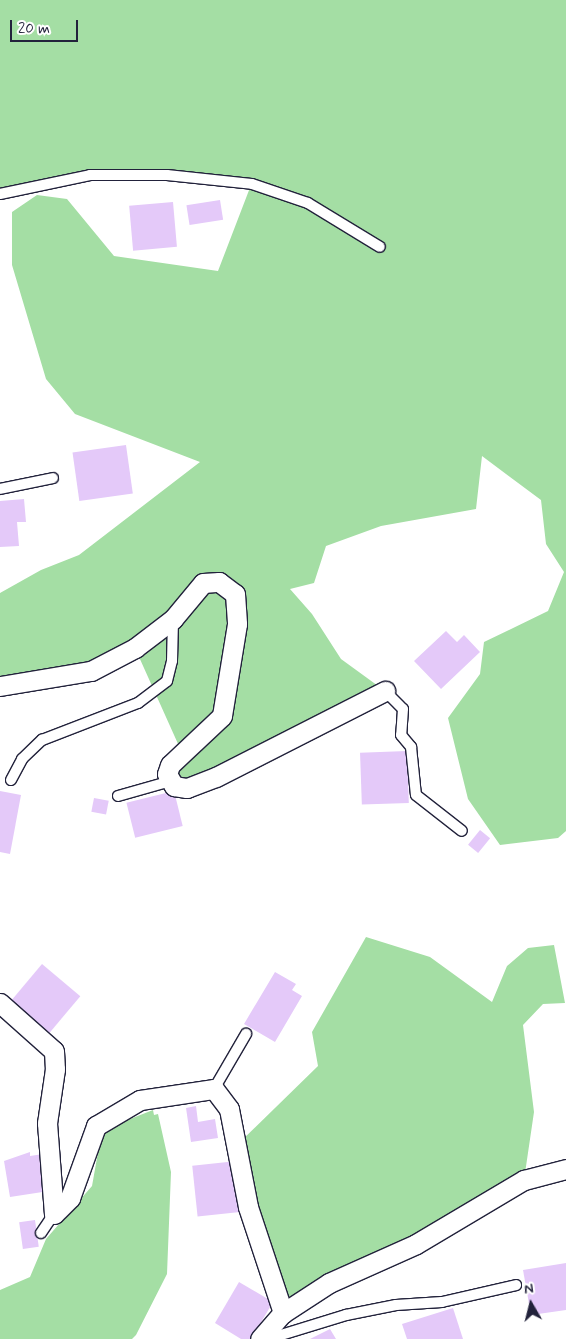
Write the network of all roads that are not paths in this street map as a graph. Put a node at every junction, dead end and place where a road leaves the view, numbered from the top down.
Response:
1 (0, 194) edge
2 (380, 247) dead end
3 (53, 478) dead end
4 (0, 489) edge
5 (173, 619) junction
6 (0, 686) edge
7 (385, 691) joint
8 (11, 780) dead end
9 (171, 781) junction
10 (118, 796) dead end
11 (462, 831) dead end
12 (0, 1003) edge
13 (246, 1034) dead end
14 (214, 1089) junction
15 (566, 1169) edge
16 (54, 1214) junction
17 (42, 1233) dead end
18 (516, 1285) dead end
19 (283, 1313) junction
20 (260, 1339) edge
21 (268, 1339) edge

1 - 2 lane
3 - 4 lane
5 - 6 street
5 - 8 lane
5 - 9 street
7 - 9 street
7 - 11 lane
9 - 10 lane
12 - 16 street
13 - 14 lane
14 - 16 street
14 - 19 street
15 - 19 street
16 - 17 lane
18 - 21 lane
19 - 20 street

